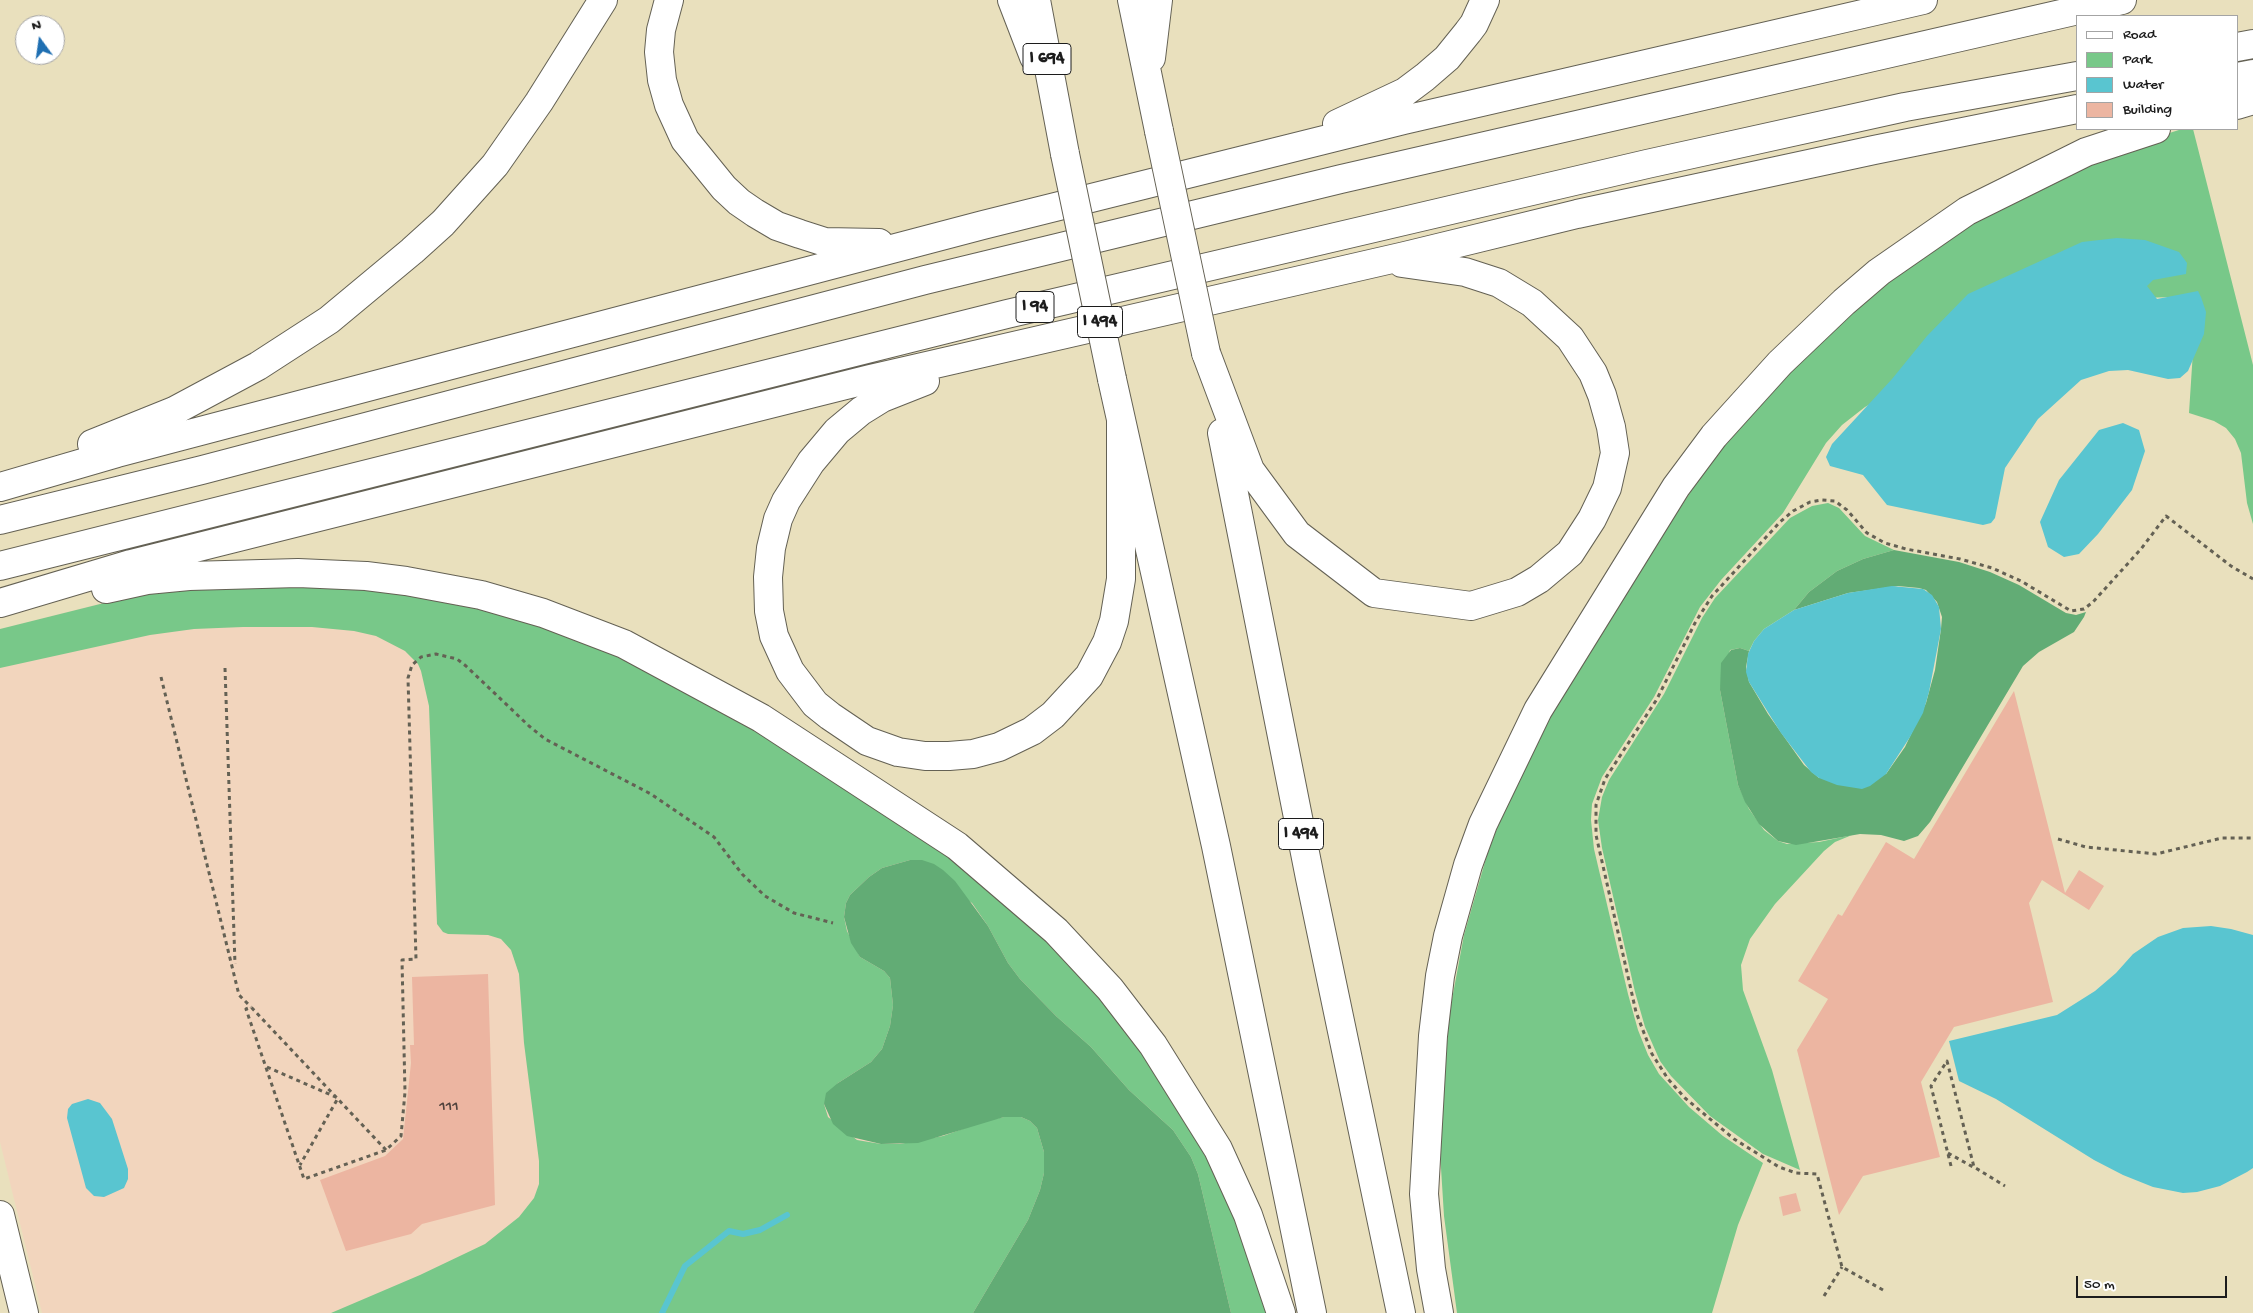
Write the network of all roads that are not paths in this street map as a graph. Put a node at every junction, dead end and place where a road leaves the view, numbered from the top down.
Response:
1 (603, 0) edge
2 (669, 0) edge
3 (1012, 0) edge
4 (1036, 0) edge
5 (1132, 0) edge
6 (1158, 0) edge
7 (1485, 0) edge
8 (1923, 0) edge
9 (2122, 0) edge
10 (2253, 44) edge
11 (2238, 47) edge
12 (2253, 74) edge
13 (1149, 76) junction
14 (2076, 76) edge
15 (2238, 77) edge
16 (2253, 100) edge
17 (2238, 105) edge
18 (2076, 109) edge
19 (1058, 118) junction
20 (2153, 130) edge
21 (1266, 154) junction
22 (911, 244) junction
23 (1351, 269) junction
24 (1013, 347) junction
25 (1206, 353) junction
26 (1121, 421) junction
27 (0, 467) edge
28 (0, 486) edge
29 (0, 520) edge
30 (0, 566) edge
31 (0, 603) edge
32 (0, 613) edge
33 (0, 1215) edge
34 (24, 1313) edge
35 (1281, 1313) edge
36 (1312, 1313) edge
37 (1401, 1313) edge
38 (1439, 1313) edge

1 - 27 main road
2 - 22 main road
3 - 19 main road
4 - 19 main road, I 694
5 - 13 main road
6 - 13 main road
7 - 21 main road
8 - 21 main road
9 - 29 main road
10 - 11 main road
12 - 15 main road
13 - 25 main road, bridge
14 - 30 main road, I 94
16 - 17 main road
18 - 23 main road
19 - 26 main road, I 494, bridge
20 - 38 main road
21 - 22 main road
22 - 28 main road
23 - 24 main road
23 - 25 main road
24 - 26 main road
24 - 31 main road
25 - 37 main road, I 494
26 - 36 main road, I 494
32 - 35 main road
33 - 34 main road

